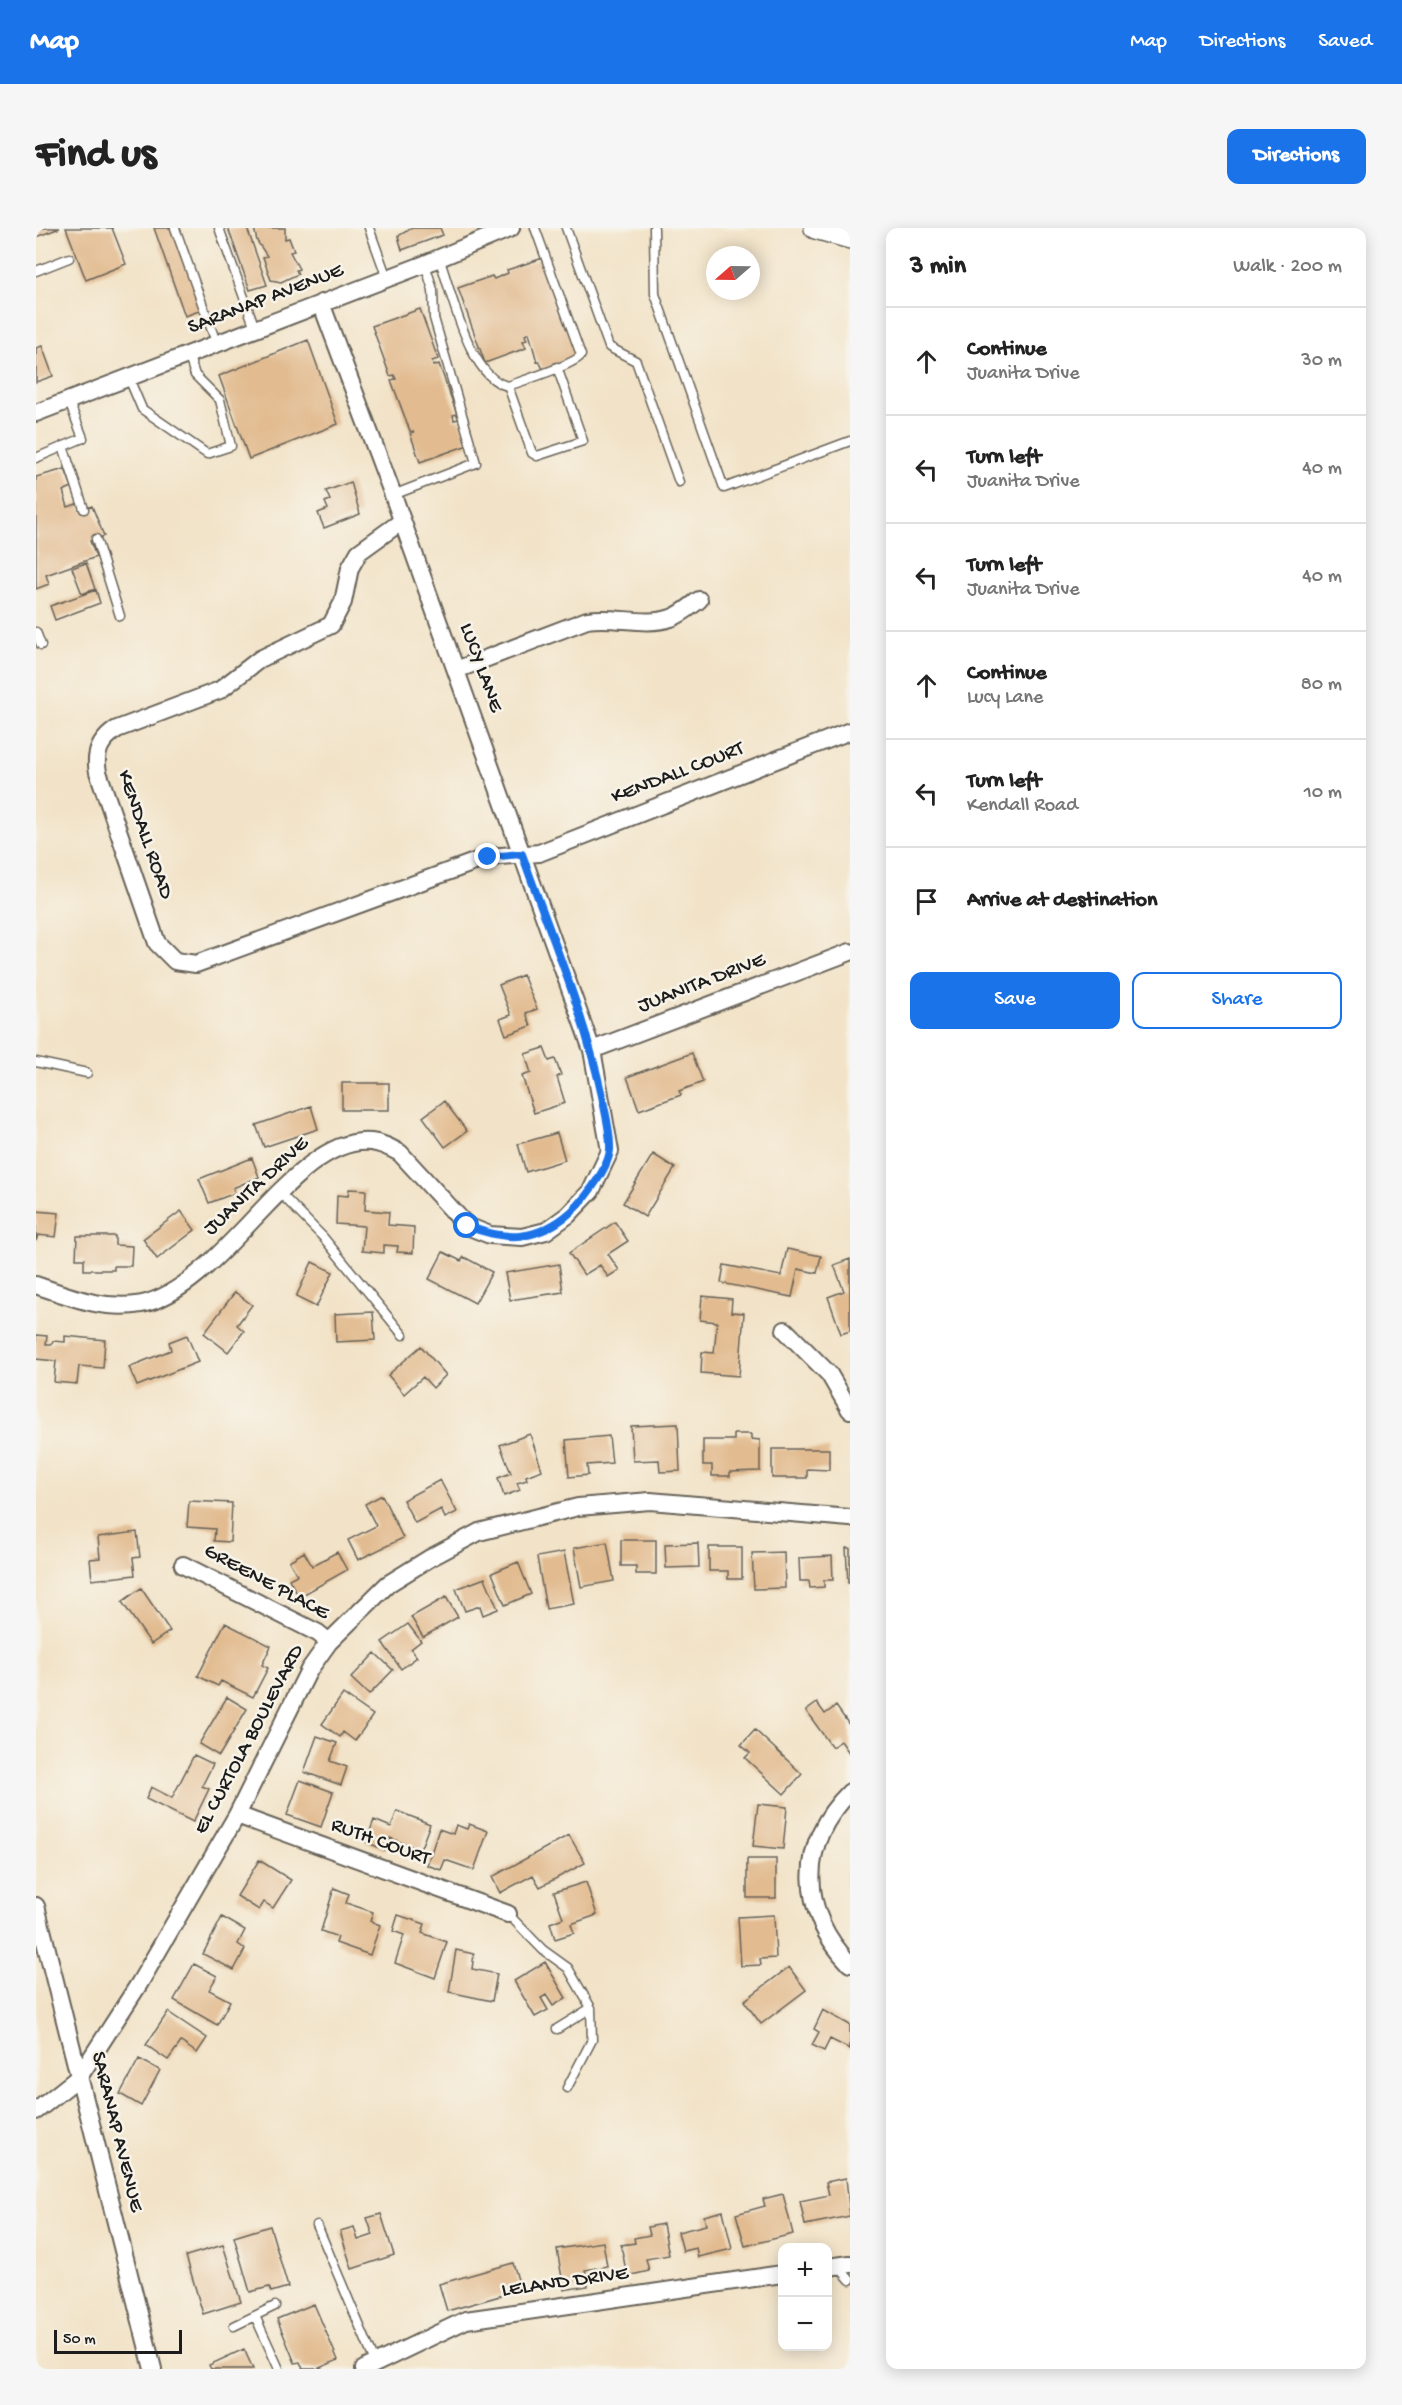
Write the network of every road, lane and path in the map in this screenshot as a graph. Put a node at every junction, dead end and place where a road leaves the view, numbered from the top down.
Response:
1 (175, 228) edge
2 (219, 228) edge
3 (369, 228) edge
4 (511, 228) edge
5 (535, 228) edge
6 (566, 228) edge
7 (654, 228) edge
8 (815, 228) edge
9 (850, 238) edge
10 (69, 258) dead end
11 (432, 261) junction
12 (36, 271) edge
13 (387, 278) junction
14 (321, 303) junction
15 (255, 328) junction
16 (216, 342) junction
17 (188, 353) junction
18 (557, 367) junction
19 (128, 376) junction
20 (508, 386) junction
21 (68, 399) junction
22 (36, 412) edge
23 (850, 441) edge
24 (63, 446) junction
25 (36, 458) edge
26 (679, 482) dead end
27 (393, 495) junction
28 (84, 509) dead end
29 (402, 521) junction
30 (96, 539) dead end
31 (699, 600) dead end
32 (120, 616) dead end
33 (36, 632) edge
34 (41, 645) dead end
35 (456, 670) junction
36 (850, 731) edge
37 (522, 854) junction
38 (850, 952) edge
39 (592, 1050) junction
40 (36, 1062) edge
41 (87, 1073) dead end
42 (280, 1193) junction
43 (36, 1285) edge
44 (785, 1330) dead end
45 (403, 1335) dead end
46 (850, 1410) edge
47 (850, 1518) edge
48 (183, 1565) dead end
49 (329, 1642) junction
50 (850, 1792) edge
51 (237, 1815) junction
52 (36, 1906) edge
53 (508, 1914) joint
54 (850, 1964) edge
55 (591, 2008) junction
56 (557, 2029) dead end
57 (79, 2077) junction
58 (567, 2088) dead end
59 (39, 2110) edge
60 (317, 2225) dead end
61 (838, 2266) edge
62 (778, 2275) edge
63 (850, 2280) edge
64 (275, 2306) dead end
65 (255, 2316) junction
66 (234, 2326) dead end
67 (370, 2366) edge
68 (153, 2369) edge
69 (279, 2369) edge

1 - 16 lane
2 - 15 lane
3 - 13 lane
4 - 11 street, SARANAP AVENUE
5 - 18 lane
6 - 26 lane
7 - 23 lane
8 - 9 street
10 - 12 lane
11 - 13 street, SARANAP AVENUE
11 - 20 lane
11 - 27 lane
13 - 14 street, SARANAP AVENUE
14 - 15 street, SARANAP AVENUE
14 - 27 street, LUCY LANE
15 - 16 street, SARANAP AVENUE
16 - 17 street, SARANAP AVENUE
17 - 19 street, SARANAP AVENUE
17 - 19 lane
18 - 20 lane
18 - 20 lane
19 - 21 street, SARANAP AVENUE
21 - 22 street, SARANAP AVENUE
21 - 24 lane
24 - 25 lane
24 - 28 lane
27 - 29 street, LUCY LANE
29 - 35 street, LUCY LANE
29 - 37 street, KENDALL ROAD
30 - 32 lane
31 - 35 street
33 - 34 lane
35 - 37 street, LUCY LANE
36 - 37 street, KENDALL COURT
37 - 39 street, LUCY LANE
38 - 39 street, JUANITA DRIVE
39 - 42 street, JUANITA DRIVE
40 - 41 lane
42 - 43 street, JUANITA DRIVE
42 - 45 lane
44 - 46 street
47 - 49 street, EL CURTOLA BOULEVARD
48 - 49 street, GREENE PLACE
49 - 51 street, EL CURTOLA BOULEVARD
50 - 54 street
51 - 53 street, RUTH COURT
51 - 57 street, EL CURTOLA BOULEVARD
52 - 57 street, SARANAP AVENUE
53 - 55 lane
55 - 56 lane
55 - 58 lane
57 - 59 street, EL CURTOLA BOULEVARD
57 - 68 street, SARANAP AVENUE
60 - 67 lane
61 - 63 lane
62 - 67 street, LELAND DRIVE
64 - 65 lane
65 - 66 lane
65 - 69 lane

